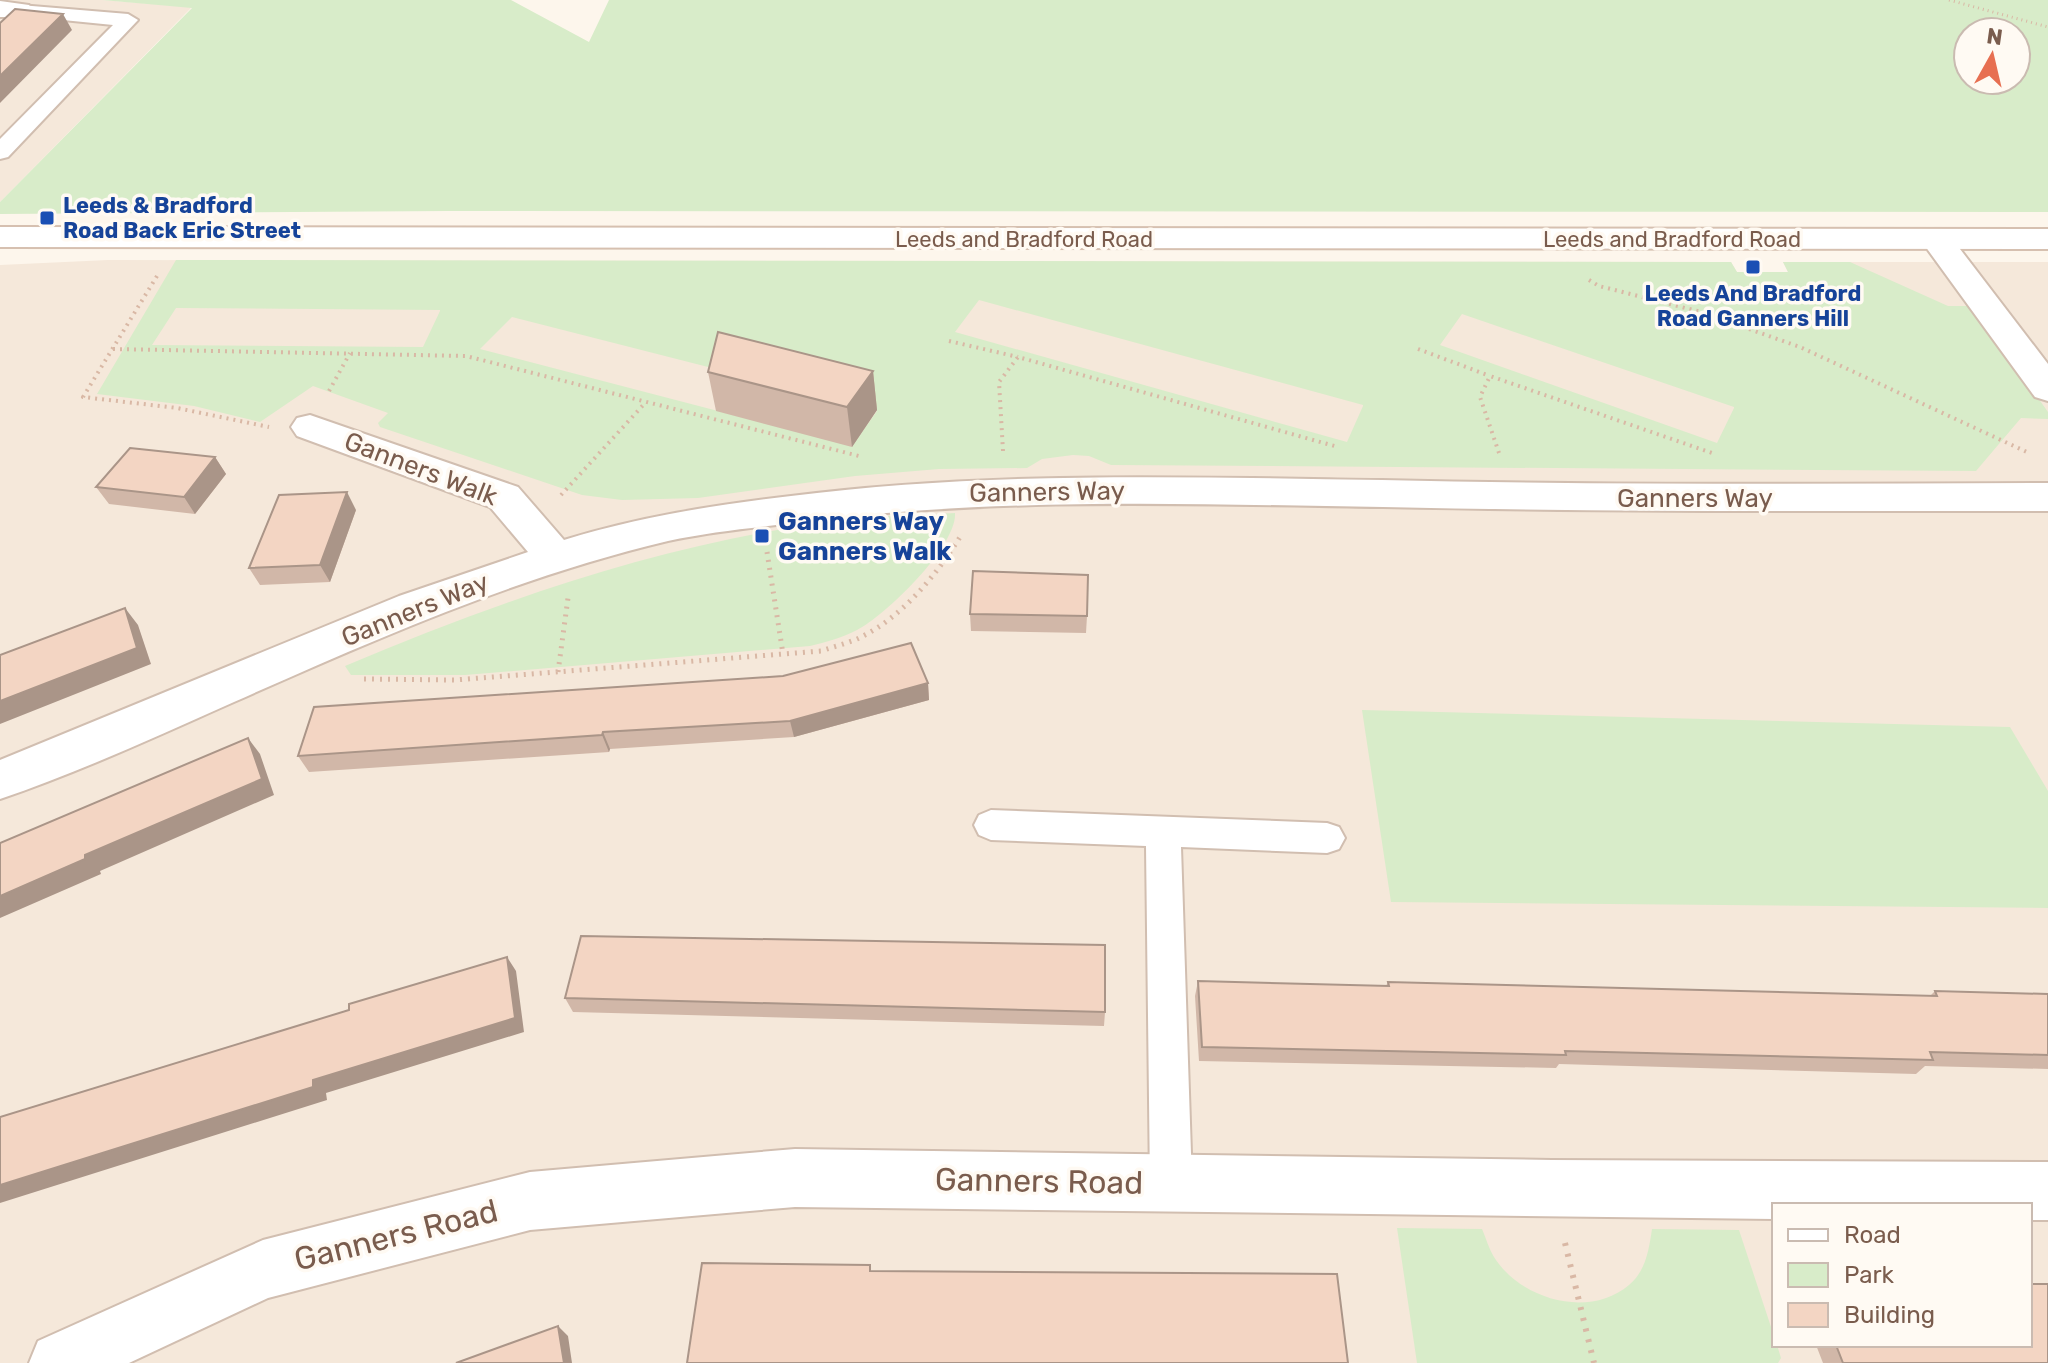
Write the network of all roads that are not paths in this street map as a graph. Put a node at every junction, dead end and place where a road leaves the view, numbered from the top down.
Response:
1 (10, 10) edge
2 (0, 31) edge
3 (0, 152) edge
4 (0, 237) edge
5 (1936, 239) junction
6 (2048, 239) edge
7 (2048, 389) edge
8 (310, 427) road end
9 (2048, 497) edge
10 (543, 542) junction
11 (0, 780) edge
12 (991, 825) dead end
13 (1163, 832) junction
14 (1327, 838) dead end
15 (1171, 1184) junction
16 (2048, 1191) edge
17 (60, 1363) edge

1 - 2 street
1 - 3 lane
4 - 5 street, Leeds and Bradford Road
5 - 6 street, Leeds and Bradford Road
5 - 7 street
8 - 10 street, Ganners Walk
9 - 10 street, Ganners Way
10 - 11 street, Ganners Way
12 - 13 lane
13 - 14 lane
13 - 15 lane
15 - 16 street, Ganners Road
15 - 17 street, Ganners Road

